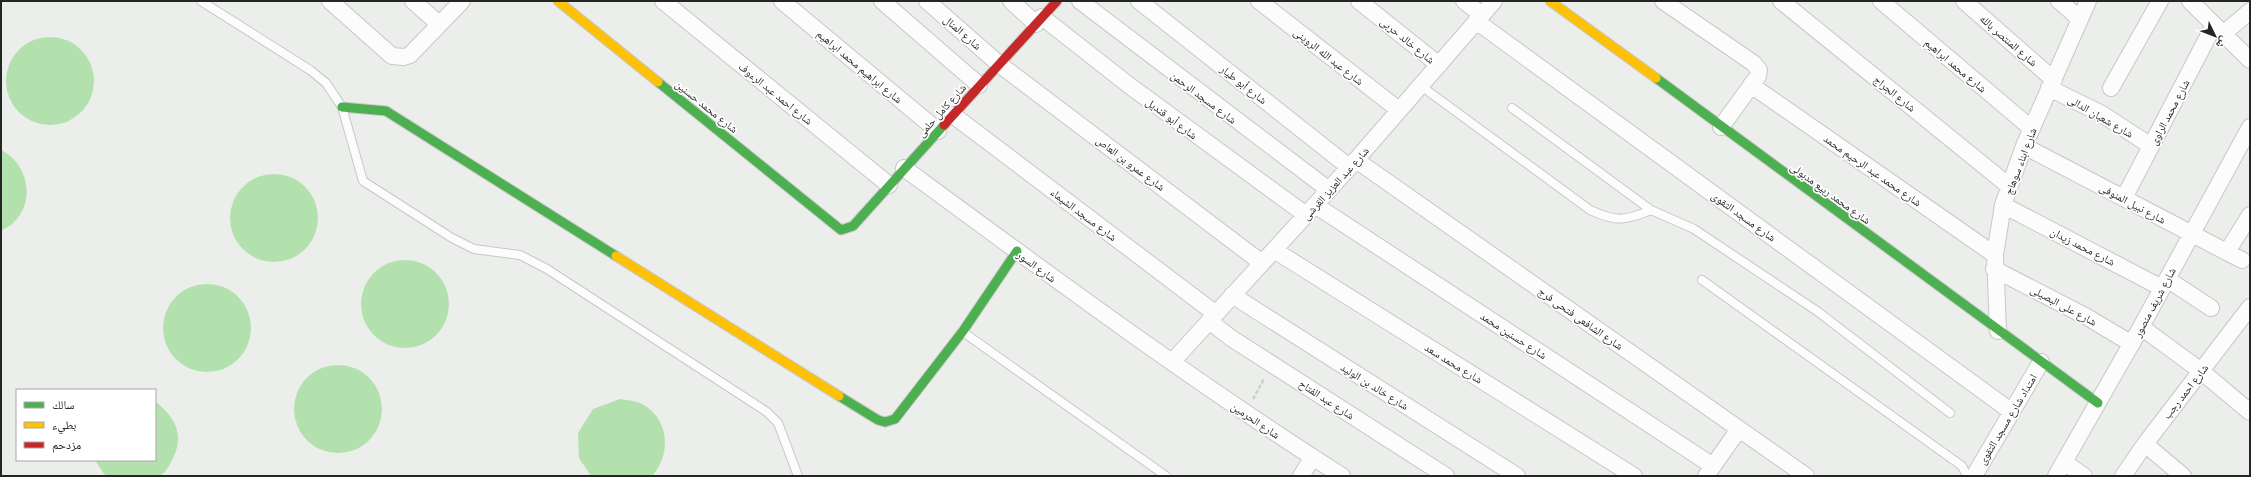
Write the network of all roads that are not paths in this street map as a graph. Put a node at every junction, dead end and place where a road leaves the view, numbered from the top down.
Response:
1 (201, 1) edge
2 (330, 1) edge
3 (413, 1) edge
4 (462, 1) edge
5 (558, 1) edge
6 (663, 1) edge
7 (782, 1) edge
8 (882, 1) edge
9 (927, 1) edge
10 (1011, 1) edge
11 (1057, 1) edge
12 (1080, 1) edge
13 (1139, 1) edge
14 (1259, 1) edge
15 (1359, 1) edge
16 (1464, 1) edge
17 (1494, 1) edge
18 (1550, 1) edge
19 (1663, 1) edge
20 (1781, 1) edge
21 (1881, 1) edge
22 (1964, 1) edge
23 (2059, 1) edge
24 (2088, 1) edge
25 (2160, 1) edge
26 (2190, 1) edge
27 (2250, 11) edge
28 (1479, 18) junction
29 (1039, 20) junction
30 (2080, 20) junction
31 (439, 24) junction
32 (2219, 30) junction
33 (2250, 60) edge
34 (999, 64) junction
35 (1438, 65) junction
36 (2051, 84) junction
37 (980, 85) junction
38 (1751, 85) junction
39 (1421, 86) junction
40 (2111, 88) dead end
41 (342, 107) junction
42 (1512, 108) dead end
43 (1399, 110) junction
44 (953, 115) junction
45 (1721, 127) junction
46 (2250, 127) edge
47 (2032, 129) junction
48 (938, 131) junction
49 (2024, 146) junction
50 (2151, 146) junction
51 (1353, 163) junction
52 (904, 168) junction
53 (889, 185) junction
54 (2008, 186) junction
55 (1329, 190) junction
56 (2124, 198) junction
57 (2003, 205) junction
58 (1310, 210) junction
59 (1650, 210) junction
60 (2250, 215) edge
61 (841, 230) joint
62 (2191, 234) junction
63 (1274, 250) junction
64 (1017, 251) junction
65 (2227, 252) junction
66 (2242, 260) dead end
67 (1994, 262) junction
68 (1262, 263) junction
69 (1702, 280) dead end
70 (2165, 283) junction
71 (1232, 296) junction
72 (2250, 307) edge
73 (2211, 308) dead end
74 (1212, 317) junction
75 (2141, 327) junction
76 (963, 331) junction
77 (1998, 331) junction
78 (2132, 344) junction
79 (1172, 362) junction
80 (2041, 362) junction
81 (2201, 371) junction
82 (2098, 403) junction
83 (2247, 404) edge
84 (2012, 412) junction
85 (1950, 413) dead end
86 (1739, 429) junction
87 (2145, 444) junction
88 (1313, 457) junction
89 (2064, 462) junction
90 (1710, 471) edge
91 (798, 476) edge
92 (1166, 476) edge
93 (1301, 476) edge
94 (1342, 476) edge
95 (1446, 476) edge
96 (1517, 476) edge
97 (1634, 476) edge
98 (1806, 476) edge
99 (1967, 476) edge
100 (1974, 476) edge
101 (2056, 476) edge
102 (2084, 476) edge
103 (2123, 476) edge
104 (2183, 476) edge

1 - 41 lane
2 - 31 street
3 - 31 street
4 - 31 street
5 - 61 street, شارع محمد حسنين
6 - 53 street, شارع احمد عبد الرءوف
7 - 48 street, شارع ابراهيم محمد ابراهيم
8 - 37 street
9 - 34 street, شارع المنال
10 - 29 street, شارع أبو قنديل
11 - 29 street, شارع كامل حلمى
12 - 55 street, شارع مسجد الرحمن
13 - 51 street, شارع أبو طيار
14 - 43 street, شارع عبد الله الروينى
15 - 35 street, شارع خالد حربى
16 - 28 street, شارع مسجد التقوى
17 - 28 street, شارع عبد العزيز القرشى
18 - 45 street, شارع محمد ربيع مدبولى
19 - 38 street
20 - 54 street, شارع الجراج
21 - 47 street, شارع محمد ابراهيم
22 - 36 street, شارع المنتصر بالله
23 - 30 street
24 - 30 street, شارع ابناء سوهاج
25 - 40 street
26 - 32 street
27 - 32 street
28 - 35 street, شارع عبد العزيز القرشى
28 - 84 street, شارع مسجد التقوى
29 - 34 street, شارع كامل حلمى
29 - 58 street, شارع أبو قنديل
30 - 36 street, شارع ابناء سوهاج
32 - 33 street
32 - 50 street, شارع محمد الراوى
34 - 37 street, شارع كامل حلمى
34 - 68 street, شارع عمرو بن العاص
35 - 39 street, شارع عبد العزيز القرشى
36 - 47 street, شارع ابناء سوهاج
36 - 50 street, شارع شعبان الدالى
37 - 44 street, شارع كامل حلمى
38 - 45 street
38 - 67 street, شارع محمد عبد الرحيم محمد
39 - 43 street, شارع عبد العزيز القرشى
39 - 59 lane
41 - 76 street
41 - 91 lane
42 - 59 lane
43 - 51 street, شارع عبد العزيز القرشى
44 - 48 street, شارع كامل حلمى
44 - 74 street, شارع مسجد الشيماء
45 - 77 street, شارع محمد ربيع مدبولى
46 - 62 street, شارع شريف منصور
47 - 49 street, شارع ابناء سوهاج
48 - 52 street, شارع كامل حلمى
49 - 54 street, شارع ابناء سوهاج
49 - 56 street, شارع نبيل المنوفى
50 - 56 street, شارع محمد الراوى
51 - 55 street, شارع عبد العزيز القرشى
51 - 86 street, شارع الشافعى فتحى فرج
52 - 53 street, شارع كامل حلمى
52 - 64 street, شارع السور
53 - 61 street, شارع كامل حلمى
54 - 57 street, شارع ابناء سوهاج
55 - 58 street, شارع عبد العزيز القرشى
56 - 62 street, شارع نبيل المنوفى
57 - 67 street, شارع ابناء سوهاج
57 - 70 street, شارع محمد زيدان
58 - 63 street, شارع عبد العزيز القرشى
58 - 90 street, شارع حسنين محمد
59 - 85 lane
60 - 65 street
62 - 65 street, شارع نبيل المنوفى
62 - 70 street, شارع شريف منصور
63 - 68 street, شارع عبد العزيز القرشى
63 - 97 street, شارع محمد سعد
64 - 76 street
64 - 79 street, شارع السور
65 - 66 street, شارع نبيل المنوفى
67 - 77 street, شارع ابناء سوهاج
67 - 78 street, شارع على البصيلى
68 - 71 street, شارع عبد العزيز القرشى
69 - 99 lane
70 - 73 street, شارع محمد زيدان
70 - 75 street, شارع شريف منصور
71 - 74 street, شارع عبد العزيز القرشى
71 - 96 street, شارع خالد بن الوليد
72 - 81 street, شارع احمد رجب
74 - 79 street, شارع عبد العزيز القرشى
74 - 95 street, شارع عبد الفتاح
75 - 78 street, شارع شريف منصور
75 - 81 street
76 - 92 lane
77 - 80 street, شارع محمد ربيع مدبولى
78 - 82 street, شارع شريف منصور
79 - 88 street, شارع الحرمين
80 - 82 street, شارع محمد ربيع مدبولى
80 - 84 street, امتداد شارع مسجد التقوى
81 - 83 street
81 - 87 street, شارع احمد رجب
82 - 89 street, شارع شريف منصور
84 - 100 street, امتداد شارع مسجد التقوى
86 - 90 street
86 - 98 street, شارع الشافعى فتحى فرج
87 - 103 street, شارع احمد رجب
87 - 104 street
88 - 93 street
88 - 94 street, شارع الحرمين
89 - 101 street, شارع شريف منصور
89 - 102 street

